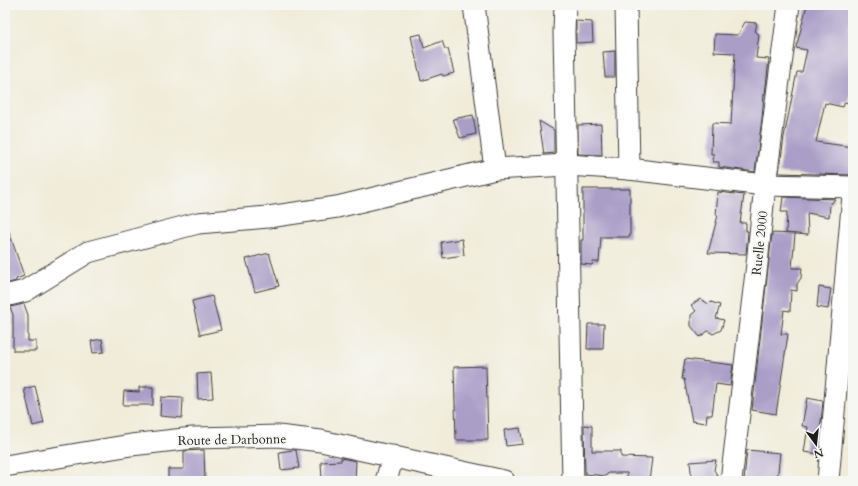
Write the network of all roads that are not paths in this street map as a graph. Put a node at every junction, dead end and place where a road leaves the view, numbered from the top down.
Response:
1 (474, 5) edge
2 (565, 5) edge
3 (626, 5) edge
4 (789, 5) edge
5 (567, 165) junction
6 (495, 169) junction
7 (629, 170) junction
8 (765, 185) junction
9 (853, 187) edge
10 (852, 207) edge
11 (5, 296) edge
12 (393, 456) junction
13 (5, 466) edge
14 (386, 481) edge
15 (504, 481) edge
16 (573, 481) edge
17 (730, 481) edge
18 (828, 481) edge

1 - 6 street
2 - 5 street
3 - 7 street
4 - 8 street, Ruelle 2000
5 - 6 street
5 - 7 street
5 - 16 street
6 - 11 street
7 - 8 street
8 - 9 street
8 - 17 street, Ruelle 2000
10 - 18 street
12 - 13 street, Route de Darbonne
12 - 14 street
12 - 15 street, Route de Darbonne

